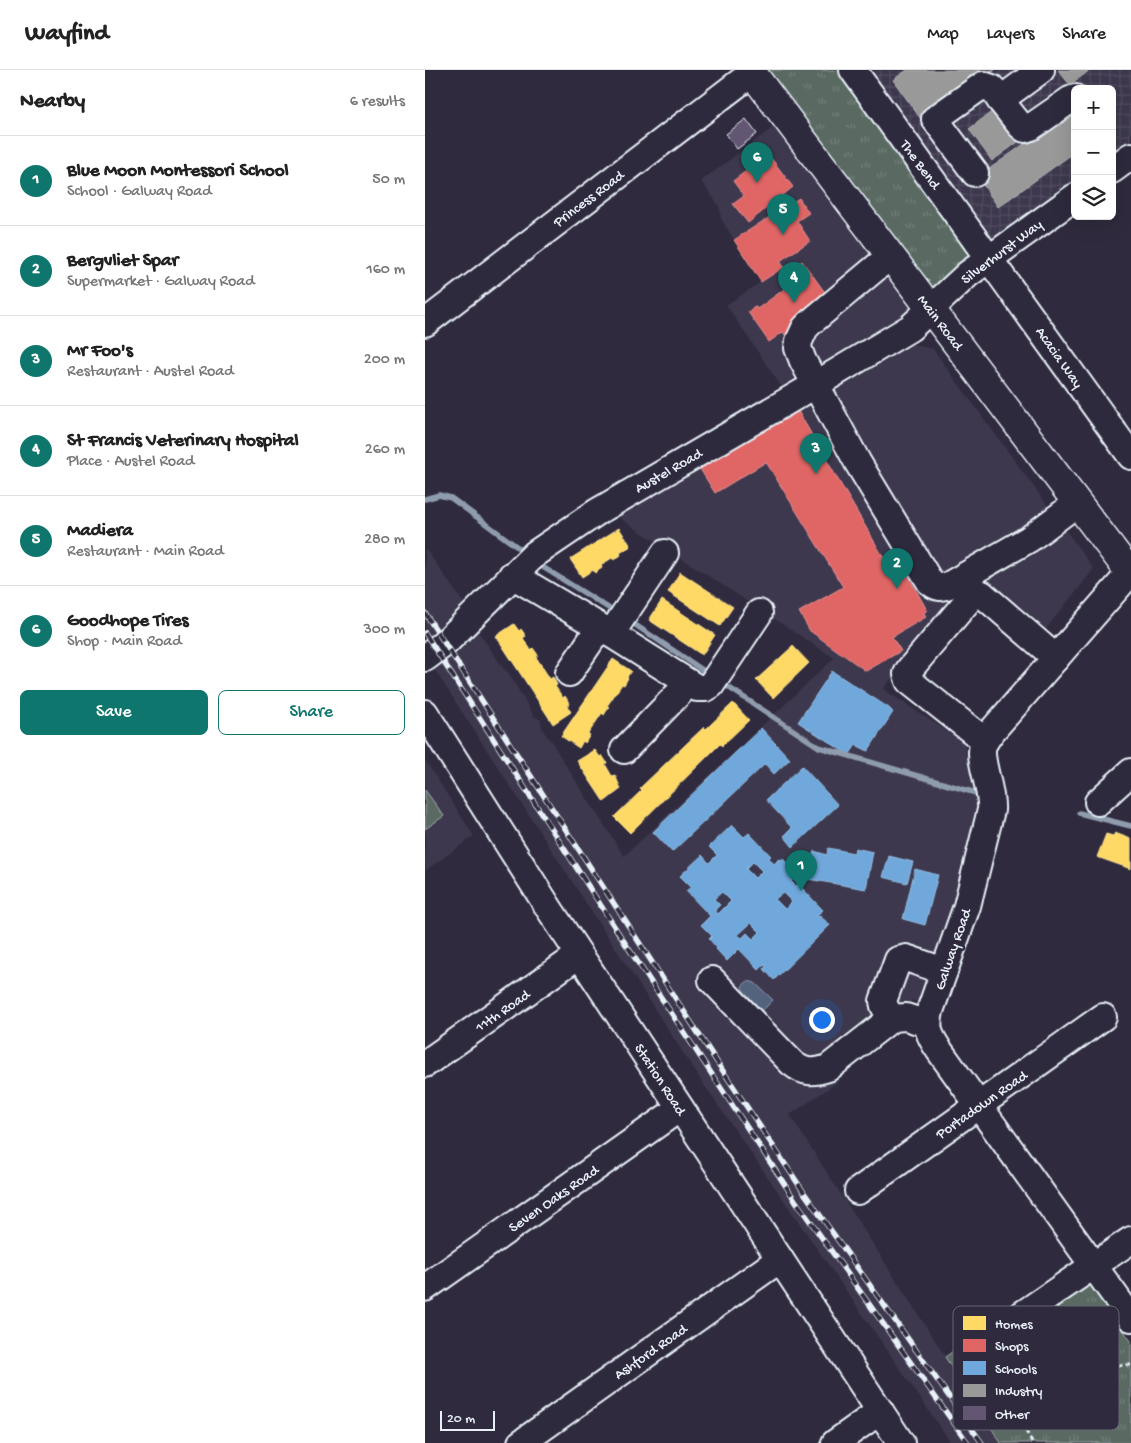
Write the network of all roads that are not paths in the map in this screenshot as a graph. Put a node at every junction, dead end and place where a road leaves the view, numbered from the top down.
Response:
1 (853, 70) edge
2 (1041, 70) edge
3 (751, 72) edge
4 (1071, 99) edge
5 (1000, 100) junction
6 (935, 119) junction
7 (904, 141) junction
8 (975, 173) dead end
9 (1071, 200) edge
10 (891, 256) junction
11 (989, 258) junction
12 (931, 309) junction
13 (425, 323) edge
14 (815, 385) junction
15 (1131, 456) edge
16 (1077, 502) junction
17 (665, 553) dead end
18 (524, 564) junction
19 (1131, 574) edge
20 (759, 613) dead end
21 (613, 624) junction
22 (425, 658) edge
23 (1055, 658) junction
24 (569, 673) dead end
25 (705, 682) junction
26 (425, 713) edge
27 (985, 741) junction
28 (624, 750) dead end
29 (1131, 772) edge
30 (1098, 802) dead end
31 (579, 955) junction
32 (945, 971) junction
33 (712, 980) dead end
34 (1103, 1017) dead end
35 (892, 1018) junction
36 (927, 1024) junction
37 (426, 1061) edge
38 (979, 1105) junction
39 (680, 1108) junction
40 (858, 1191) dead end
41 (1131, 1240) edge
42 (780, 1259) junction
43 (1093, 1265) junction
44 (425, 1288) edge
45 (1034, 1306) edge
46 (1131, 1318) edge
47 (880, 1411) junction
48 (521, 1443) edge
49 (835, 1443) edge
50 (901, 1443) edge

1 - 7 street, The Bend
2 - 5 street
3 - 10 main road, Main Road
3 - 13 street, Princess Road
4 - 5 street
5 - 6 street
6 - 7 street
6 - 8 street
7 - 11 street, The Bend
9 - 11 street, Silverhurst Way
10 - 12 main road, Main Road
10 - 14 street
11 - 12 street, Silverhurst Way
11 - 15 street, Acacia Way
12 - 14 street, Austel Road
12 - 16 main road, Main Road
14 - 16 street
14 - 18 street, Austel Road
16 - 19 main road, Main Road
17 - 21 street
18 - 21 street
18 - 22 street, Austel Road
19 - 23 street
20 - 25 street
21 - 24 street
21 - 25 street
23 - 27 street
23 - 27 street
25 - 28 street
26 - 31 street, Station Road
27 - 32 street, Galway Road
29 - 30 street
31 - 37 street, 11th Road
31 - 39 street, Station Road
32 - 35 street
32 - 36 street, Galway Road
33 - 35 street
34 - 38 street, Portadown Road
35 - 36 street
36 - 38 street
38 - 40 street, Portadown Road
38 - 43 street
39 - 42 street, Station Road
39 - 44 street, Seven Oaks Road
41 - 43 street
42 - 47 street, Station Road
42 - 48 street, Ashford Road
43 - 45 street
43 - 46 street
47 - 49 street
47 - 50 street, Station Road

